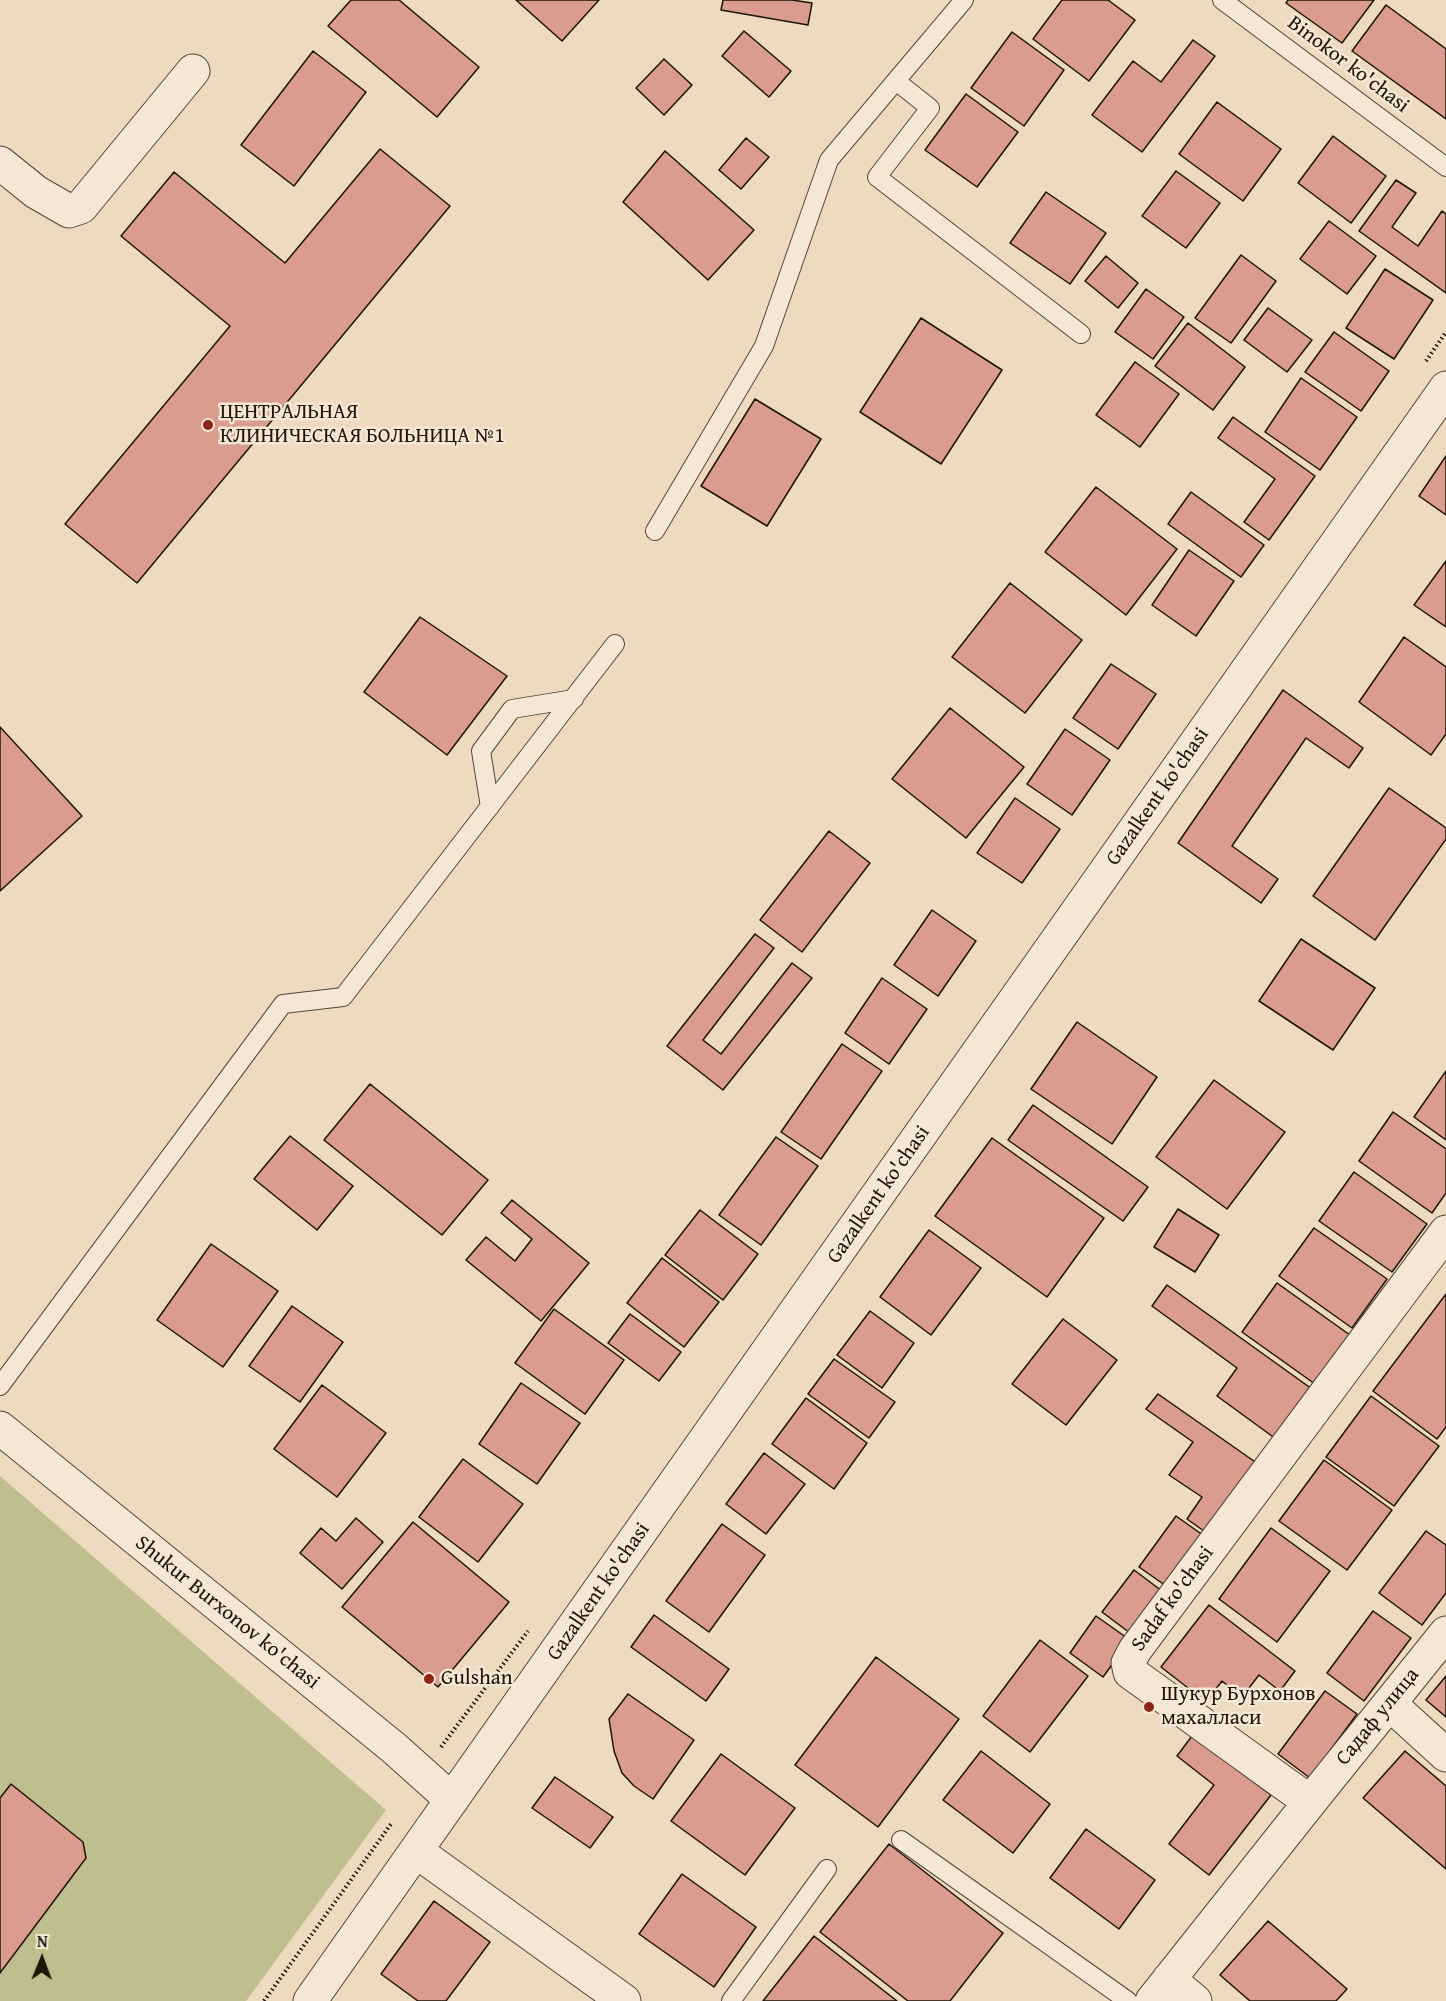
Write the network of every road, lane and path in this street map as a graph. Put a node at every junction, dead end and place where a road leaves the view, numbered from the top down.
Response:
1 (964, 0) edge
2 (1222, 0) edge
3 (193, 71) dead end
4 (896, 81) junction
5 (0, 163) edge
6 (1446, 166) edge
7 (1081, 334) dead end
8 (1446, 387) edge
9 (655, 531) dead end
10 (615, 644) dead end
11 (574, 699) junction
12 (490, 807) junction
13 (1446, 1232) edge
14 (0, 1386) edge
15 (0, 1428) edge
16 (1446, 1633) edge
17 (1390, 1704) junction
18 (455, 1728) dead end
19 (439, 1750) dead end
20 (1446, 1755) edge
21 (452, 1800) junction
22 (1310, 1802) junction
23 (393, 1821) dead end
24 (901, 1840) dead end
25 (416, 1851) junction
26 (827, 1869) dead end
27 (1160, 1990) edge
28 (264, 2001) edge
29 (310, 2001) edge
30 (624, 2001) edge
31 (731, 2001) edge
32 (1128, 2001) edge
33 (1195, 2001) edge

1 - 4 lane
2 - 6 lane, Binokor ko'chasi
3 - 5 street
4 - 7 lane
4 - 9 lane
8 - 21 street, Gazalkent ko'chasi
10 - 11 lane
11 - 12 lane
11 - 12 lane
12 - 14 lane
13 - 22 street, Sadaf ko'chasi
15 - 21 street, Shukur Burxonov ko'chasi
16 - 17 street, Садаф улица
17 - 20 street
17 - 22 street, Садаф улица
18 - 19 path
21 - 25 street, Gazalkent ko'chasi
22 - 27 street
23 - 28 path
24 - 32 lane
25 - 29 street, Gazalkent ko'chasi
25 - 30 street
26 - 31 lane
27 - 33 street

